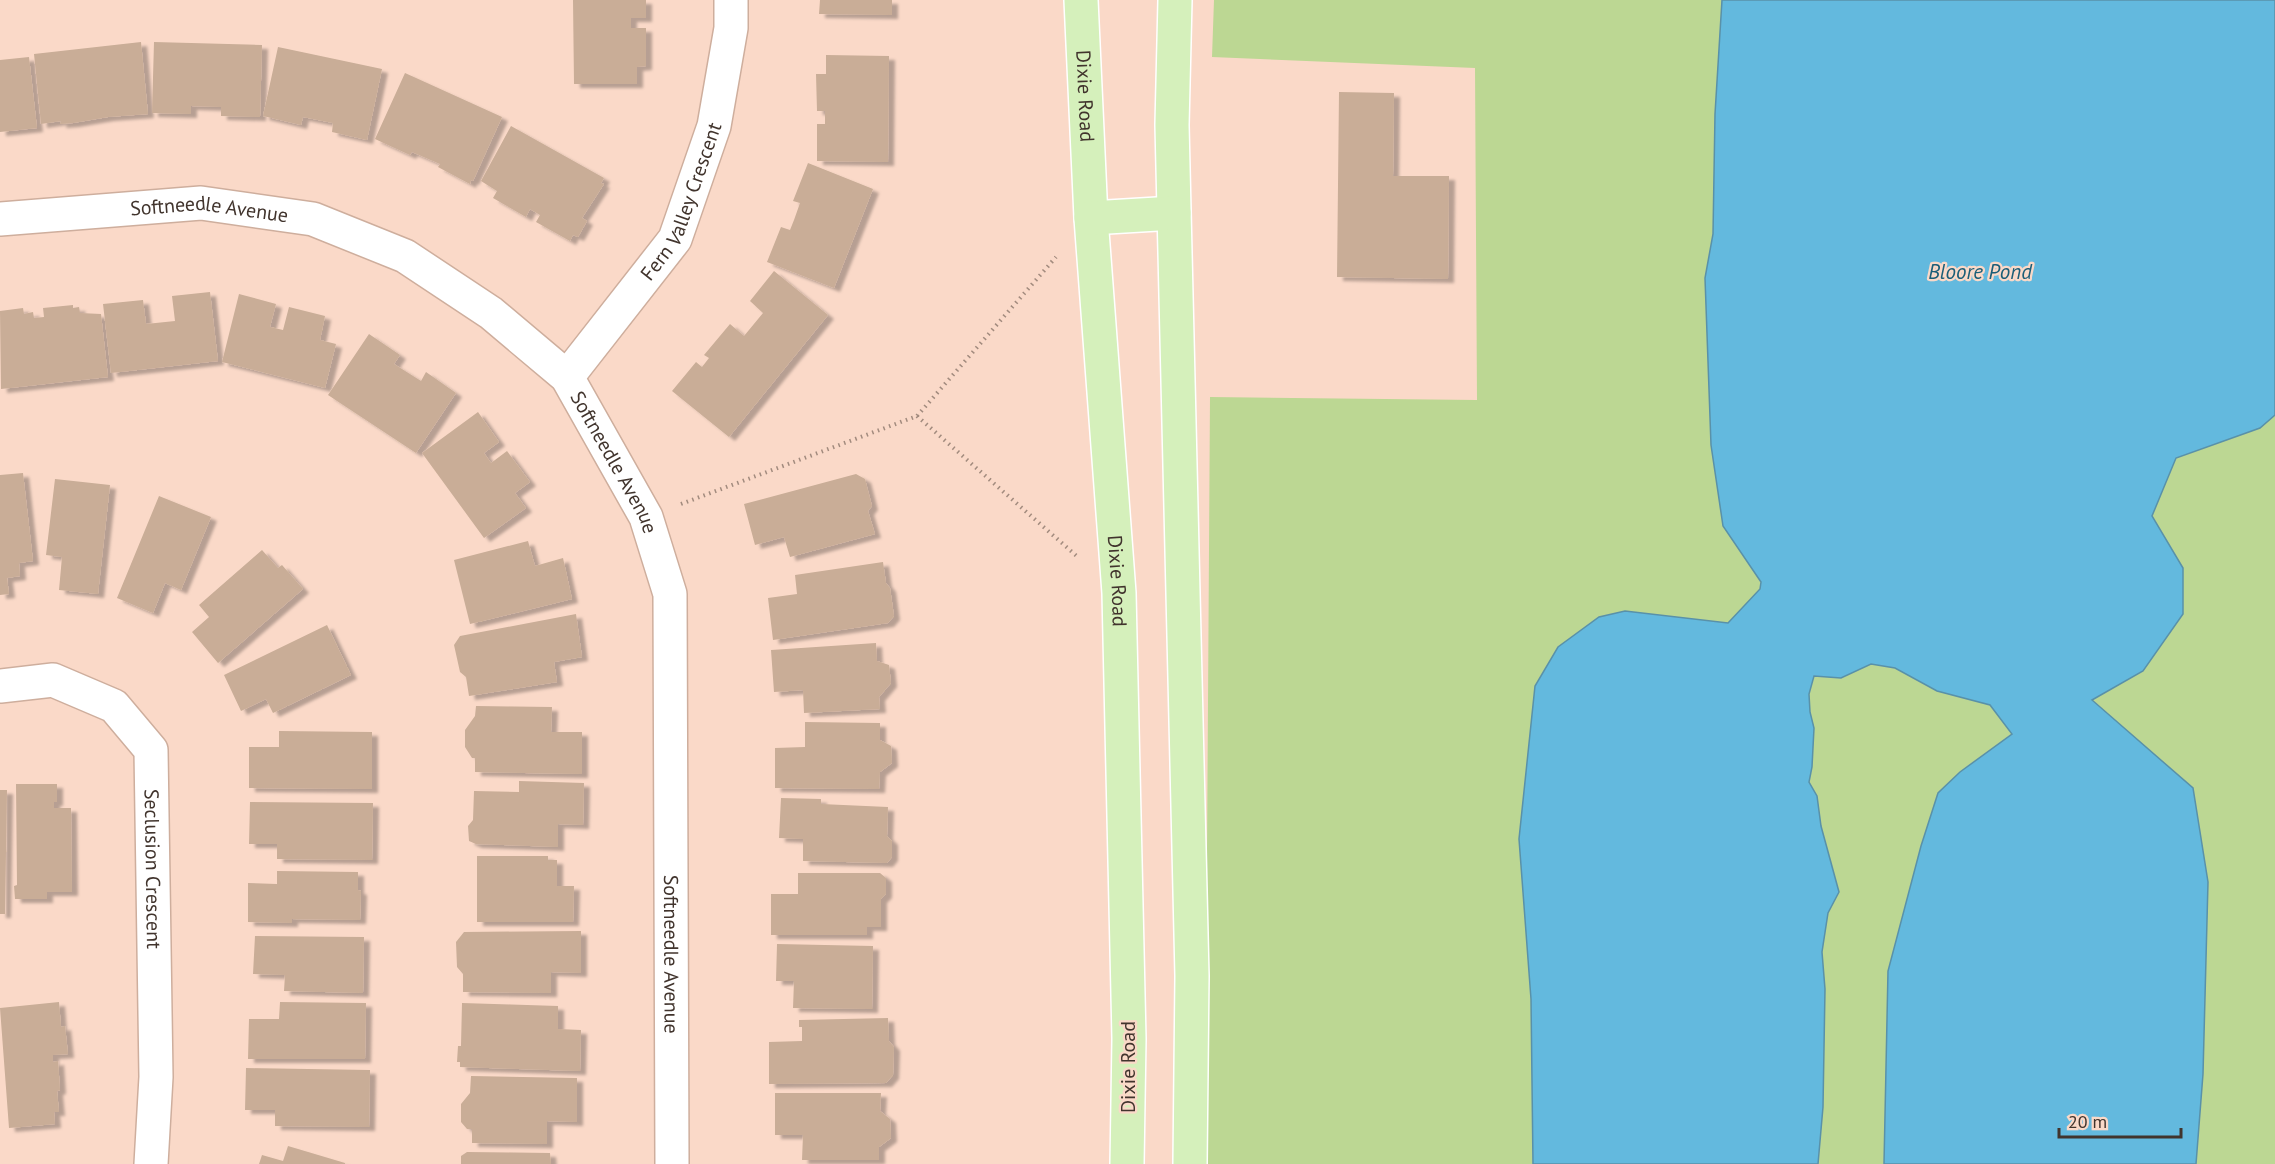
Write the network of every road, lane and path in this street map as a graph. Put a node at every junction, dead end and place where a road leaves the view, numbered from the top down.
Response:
1 (731, 0) edge
2 (1081, 0) edge
3 (1175, 0) edge
4 (1174, 213) junction
5 (1091, 218) junction
6 (0, 219) edge
7 (567, 377) junction
8 (917, 416) junction
9 (646, 517) junction
10 (1119, 593) junction
11 (0, 686) edge
12 (151, 1164) edge
13 (672, 1164) edge
14 (1127, 1164) edge
15 (1190, 1164) edge

1 - 7 street, Fern Valley Crescent
2 - 5 main road, Dixie Road
3 - 4 main road
4 - 5 main road
4 - 15 main road
5 - 8 path
5 - 10 main road, Dixie Road
6 - 7 street, Softneedle Avenue
7 - 9 street, Softneedle Avenue
8 - 9 path
8 - 10 path
9 - 13 street, Softneedle Avenue
10 - 14 main road, Dixie Road
11 - 12 street, Seclusion Crescent

